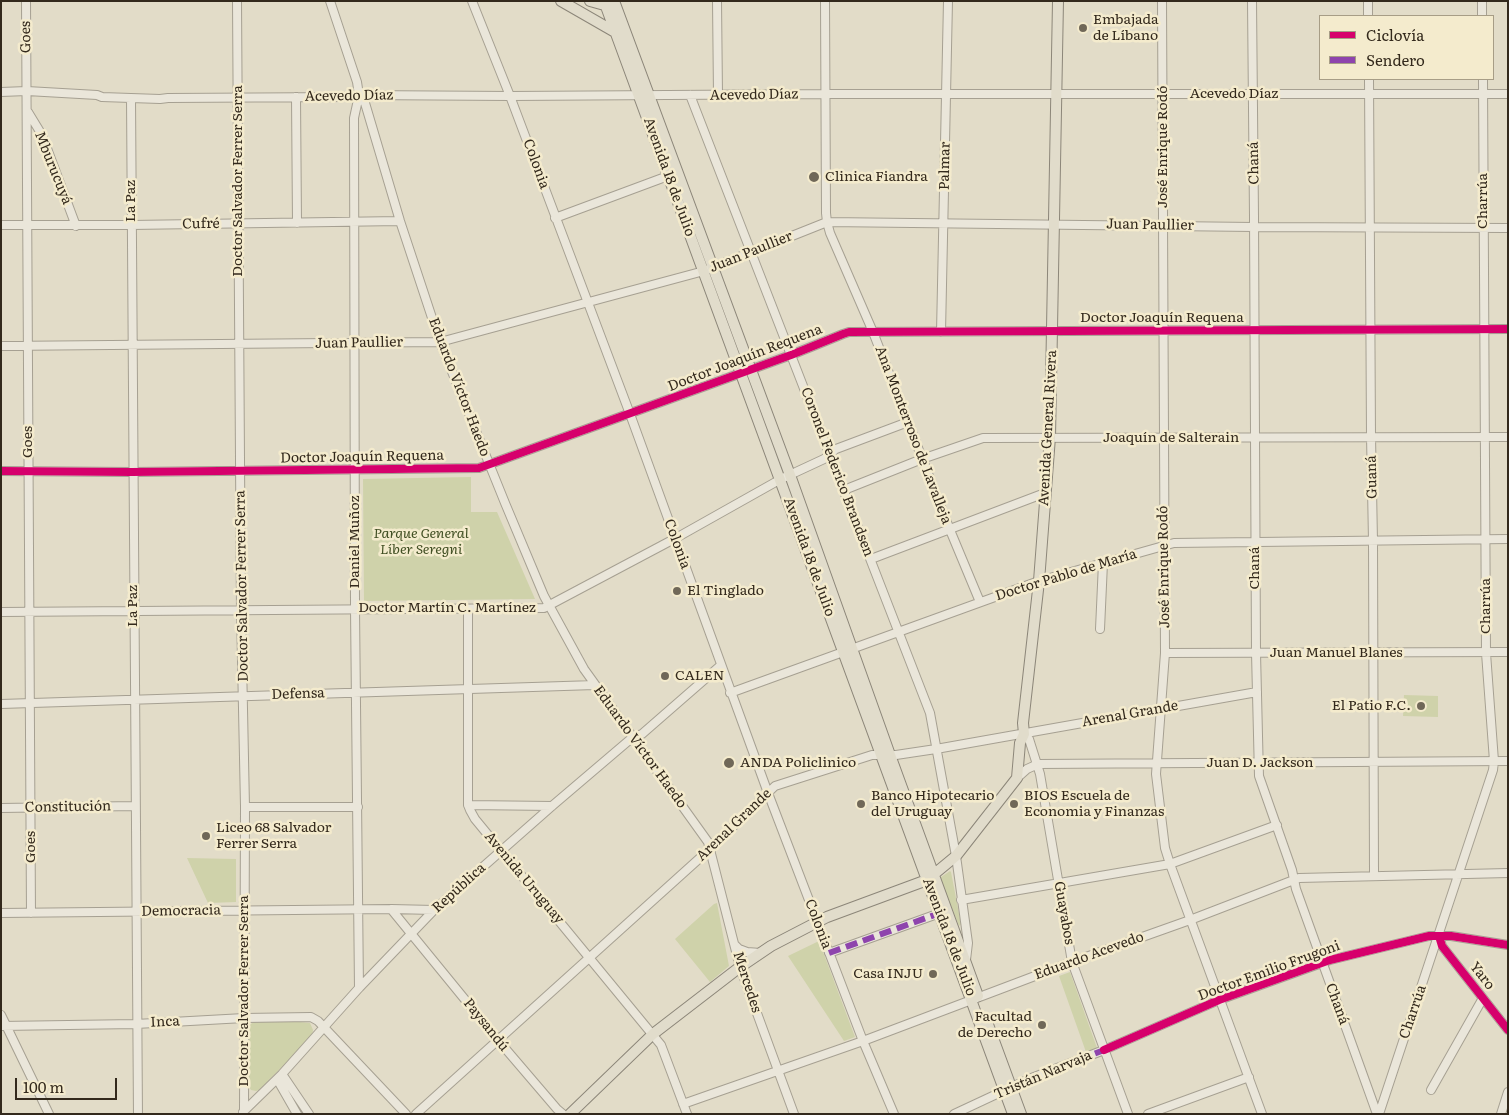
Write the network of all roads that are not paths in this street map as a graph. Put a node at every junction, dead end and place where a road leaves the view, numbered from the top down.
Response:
1 (26, 1) edge
2 (237, 1) edge
3 (330, 1) edge
4 (472, 1) edge
5 (477, 1) edge
6 (561, 1) edge
7 (590, 1) edge
8 (717, 1) edge
9 (825, 1) edge
10 (948, 1) edge
11 (1058, 1) edge
12 (1162, 1) edge
13 (1252, 1) edge
14 (1368, 1) edge
15 (1482, 1) edge
16 (610, 4) edge
17 (477, 10) junction
18 (1368, 15) edge
19 (1482, 15) edge
20 (615, 32) junction
21 (1369, 80) edge
22 (1483, 80) edge
23 (27, 91) junction
24 (1, 92) edge
25 (825, 94) junction
26 (946, 94) junction
27 (1057, 94) junction
28 (1164, 94) junction
29 (1253, 94) junction
30 (1369, 94) junction
31 (1484, 94) junction
32 (1508, 94) edge
33 (690, 95) junction
34 (718, 95) junction
35 (359, 96) junction
36 (510, 96) junction
37 (644, 96) junction
38 (238, 97) junction
39 (296, 97) junction
40 (131, 98) junction
41 (27, 111) junction
42 (668, 176) junction
43 (555, 218) junction
44 (400, 221) junction
45 (354, 222) junction
46 (827, 222) junction
47 (239, 223) junction
48 (297, 223) junction
49 (944, 223) junction
50 (1054, 224) junction
51 (1, 225) edge
52 (131, 225) junction
53 (1164, 225) junction
54 (27, 226) junction
55 (76, 226) junction
56 (1254, 227) junction
57 (1370, 228) junction
58 (1483, 228) junction
59 (1508, 228) edge
60 (750, 252) junction
61 (708, 270) junction
62 (588, 303) junction
63 (1370, 329) junction
64 (1484, 329) junction
65 (1508, 329) edge
66 (1164, 330) junction
67 (1254, 330) junction
68 (1052, 331) junction
69 (873, 332) junction
70 (942, 332) junction
71 (440, 342) junction
72 (354, 343) junction
73 (240, 344) junction
74 (132, 345) junction
75 (1, 346) edge
76 (29, 346) junction
77 (791, 355) junction
78 (745, 372) junction
79 (630, 414) junction
80 (908, 422) junction
81 (1371, 436) junction
82 (1050, 437) junction
83 (1163, 437) junction
84 (1485, 437) junction
85 (1508, 437) edge
86 (1256, 438) junction
87 (829, 455) junction
88 (922, 459) junction
89 (489, 465) junction
90 (355, 470) junction
91 (1, 471) edge
92 (28, 471) junction
93 (240, 471) junction
94 (132, 472) junction
95 (785, 477) junction
96 (844, 490) junction
97 (1046, 493) junction
98 (950, 530) junction
99 (676, 538) junction
100 (1486, 539) junction
101 (1508, 539) edge
102 (1373, 541) junction
103 (1255, 542) junction
104 (1164, 546) junction
105 (871, 559) junction
106 (1103, 563) junction
107 (1039, 581) junction
108 (980, 602) junction
109 (550, 606) junction
110 (356, 609) junction
111 (468, 609) junction
112 (241, 611) junction
113 (1, 612) edge
114 (29, 612) junction
115 (134, 612) junction
116 (1100, 629) dead end
117 (899, 631) junction
118 (848, 651) junction
119 (1508, 652) edge
120 (1165, 653) junction
121 (1256, 653) junction
122 (1373, 653) junction
123 (1486, 653) junction
124 (720, 666) junction
125 (594, 685) junction
126 (468, 688) junction
127 (357, 692) junction
128 (1257, 692) junction
129 (730, 693) junction
130 (243, 696) junction
131 (134, 700) junction
132 (1, 704) edge
133 (30, 704) junction
134 (1160, 708) junction
135 (1024, 734) junction
136 (633, 738) junction
137 (936, 749) junction
138 (886, 755) junction
139 (1494, 761) junction
140 (1508, 761) edge
141 (1156, 763) junction
142 (1259, 763) junction
143 (1374, 763) junction
144 (1038, 764) junction
145 (1017, 778) junction
146 (768, 793) junction
147 (468, 805) junction
148 (135, 806) junction
149 (552, 806) junction
150 (245, 807) junction
151 (358, 807) junction
152 (1, 808) edge
153 (31, 808) junction
154 (1277, 825) junction
155 (711, 848) junction
156 (501, 850) junction
157 (956, 856) junction
158 (1170, 864) junction
159 (1508, 873) edge
160 (1459, 874) junction
161 (1374, 875) junction
162 (931, 877) junction
163 (1294, 879) junction
164 (1059, 883) junction
165 (962, 900) junction
166 (358, 909) junction
167 (391, 909) junction
168 (244, 910) junction
169 (434, 910) junction
170 (136, 912) junction
171 (1, 913) edge
172 (32, 913) junction
173 (940, 913) junction
174 (1190, 920) junction
175 (817, 921) junction
176 (411, 935) junction
177 (1439, 936) junction
178 (735, 945) junction
179 (1508, 945) edge
180 (761, 952) junction
181 (829, 953) junction
182 (590, 957) junction
183 (1072, 962) junction
184 (1322, 962) junction
185 (966, 963) junction
186 (740, 966) junction
187 (359, 988) junction
188 (1483, 998) junction
189 (975, 999) junction
190 (1219, 1000) junction
191 (1, 1015) edge
192 (244, 1018) junction
193 (136, 1024) junction
194 (4, 1026) edge
195 (324, 1028) junction
196 (1508, 1030) edge
197 (653, 1034) junction
198 (498, 1040) junction
199 (863, 1041) junction
200 (1104, 1050) junction
201 (778, 1072) junction
202 (280, 1076) junction
203 (1249, 1078) junction
204 (1008, 1089) junction
205 (1430, 1090) dead end
206 (1508, 1092) edge
207 (683, 1104) junction
208 (243, 1112) edge
209 (49, 1114) edge
210 (138, 1114) edge
211 (297, 1114) edge
212 (309, 1114) edge
213 (406, 1114) edge
214 (416, 1114) edge
215 (563, 1114) edge
216 (570, 1114) edge
217 (687, 1114) edge
218 (794, 1114) edge
219 (894, 1114) edge
220 (954, 1114) edge
221 (1013, 1114) edge
222 (1021, 1114) edge
223 (1128, 1114) edge
224 (1148, 1114) edge
225 (1262, 1114) edge
226 (1378, 1114) edge
227 (1501, 1114) edge

1 - 23 street, Goes
2 - 38 street, Doctor Salvador Ferrer Serra
3 - 35 street, Eduardo Víctor Haedo
4 - 17 street, Colonia
5 - 17 street
6 - 20 main road
7 - 16 main road
8 - 34 street
9 - 25 street, Ana Monterroso de Lavalleja
10 - 26 street, Palmar
11 - 27 main road, Avenida General Rivera
12 - 28 street, José Enrique Rodó
13 - 29 street, Chaná
14 - 18 street
15 - 19 street
16 - 20 main road, Avenida 18 de Julio
16 - 37 main road, Avenida 18 de Julio
17 - 36 street, Colonia
20 - 37 main road, Avenida 18 de Julio
21 - 30 street, Guaná
22 - 31 street, Charrúa
23 - 24 street, Acevedo Díaz
23 - 40 street, Acevedo Díaz
23 - 41 street, Goes
25 - 26 street, Acevedo Díaz
25 - 34 street, Acevedo Díaz
25 - 46 street, Ana Monterroso de Lavalleja
26 - 27 street, Acevedo Díaz
26 - 49 street, Palmar
27 - 28 street, Acevedo Díaz
27 - 50 main road, Avenida General Rivera
28 - 29 street, Acevedo Díaz
28 - 53 street, José Enrique Rodó
29 - 30 street, Acevedo Díaz
29 - 56 street, Chaná
30 - 31 street, Acevedo Díaz
30 - 57 street, Guaná
31 - 32 street, Acevedo Díaz
31 - 58 street, Charrúa
33 - 34 street, Acevedo Díaz
33 - 37 street, Acevedo Díaz
33 - 60 street, Coronel Federico Brandsen
35 - 36 street, Acevedo Díaz
35 - 39 street, Acevedo Díaz
35 - 44 street, Eduardo Víctor Haedo
35 - 45 street, Daniel Muñoz
36 - 37 street, Acevedo Díaz
36 - 43 street, Colonia
37 - 42 main road, Avenida 18 de Julio
37 - 61 main road, Avenida 18 de Julio
38 - 39 street, Acevedo Díaz
38 - 40 street, Acevedo Díaz
38 - 47 street, Doctor Salvador Ferrer Serra
39 - 48 street
40 - 52 street, La Paz
41 - 54 street, Goes
41 - 55 street, Mburucuyá
42 - 43 street
42 - 61 main road, Avenida 18 de Julio
43 - 62 street, Colonia
44 - 45 street, Cufré
44 - 71 street, Eduardo Víctor Haedo
45 - 48 street, Cufré
45 - 72 street, Daniel Muñoz
46 - 49 street, Juan Paullier
46 - 60 street, Juan Paullier
46 - 69 street, Ana Monterroso de Lavalleja
47 - 48 street, Cufré
47 - 52 street, Cufré
47 - 73 street, Doctor Salvador Ferrer Serra
49 - 50 street, Juan Paullier
49 - 70 street, Palmar
50 - 53 street, Juan Paullier
50 - 68 main road, Avenida General Rivera
51 - 54 street, Cufré
52 - 55 street, Cufré
52 - 74 street, La Paz
53 - 56 street, Juan Paullier
53 - 66 street, José Enrique Rodó
54 - 55 street, Cufré
54 - 76 street, Goes
56 - 57 street, Juan Paullier
56 - 67 street, Chaná
57 - 58 street, Juan Paullier
57 - 63 street, Guaná
58 - 59 street, Juan Paullier
58 - 64 street, Charrúa
60 - 61 street, Juan Paullier
60 - 77 street, Coronel Federico Brandsen
61 - 62 street, Juan Paullier
61 - 78 main road, Avenida 18 de Julio
62 - 71 street, Juan Paullier
62 - 79 street, Colonia
63 - 64 street, Doctor Joaquín Requena
63 - 67 street, Doctor Joaquín Requena
63 - 81 street, Guaná
64 - 65 street, Doctor Joaquín Requena
64 - 84 street, Charrúa
66 - 67 street, Doctor Joaquín Requena
66 - 68 street, Doctor Joaquín Requena
66 - 83 street, José Enrique Rodó
67 - 86 street, Chaná
68 - 70 street, Doctor Joaquín Requena
68 - 82 main road, Avenida General Rivera
69 - 70 street, Doctor Joaquín Requena
69 - 77 street, Doctor Joaquín Requena
69 - 80 street, Ana Monterroso de Lavalleja
71 - 72 street, Juan Paullier
71 - 89 street, Eduardo Víctor Haedo
72 - 73 street, Juan Paullier
72 - 90 street, Daniel Muñoz
73 - 74 street, Juan Paullier
73 - 93 street, Doctor Salvador Ferrer Serra
74 - 76 street, Juan Paullier
74 - 94 street, La Paz
75 - 76 street, Juan Paullier
76 - 92 street, Goes
77 - 78 street, Doctor Joaquín Requena
77 - 87 street, Coronel Federico Brandsen
78 - 79 street, Doctor Joaquín Requena
78 - 95 main road, Avenida 18 de Julio
79 - 89 street, Doctor Joaquín Requena
79 - 99 street, Colonia
80 - 87 street, Doctor Martín C. Martínez
80 - 88 street, Ana Monterroso de Lavalleja
81 - 84 street, Joaquín de Salterain
81 - 86 street, Joaquín de Salterain
81 - 102 street, Guaná
82 - 83 street, Joaquín de Salterain
82 - 88 street, Joaquín de Salterain
82 - 97 main road, Avenida General Rivera
83 - 86 street, Joaquín de Salterain
83 - 104 street, José Enrique Rodó
84 - 85 street, Joaquín de Salterain
84 - 100 street, Charrúa
86 - 103 street, Chaná
87 - 95 street, Doctor Martín C. Martínez
87 - 96 street, Coronel Federico Brandsen
88 - 96 street, Joaquín de Salterain
88 - 98 street, Ana Monterroso de Lavalleja
89 - 90 street, Doctor Joaquín Requena
89 - 109 street, Eduardo Víctor Haedo
90 - 93 street, Doctor Joaquín Requena
90 - 110 street, Daniel Muñoz
91 - 92 street, Doctor Joaquín Requena
92 - 94 street, Doctor Joaquín Requena
92 - 114 street, Goes
93 - 94 street, Doctor Joaquín Requena
93 - 112 street, Doctor Salvador Ferrer Serra
94 - 115 street, La Paz
95 - 99 street, Doctor Martín C. Martínez
95 - 118 main road, Avenida 18 de Julio
96 - 105 street, Coronel Federico Brandsen
97 - 98 street
97 - 107 main road, Avenida General Rivera
98 - 105 street
98 - 108 street, Ana Monterroso de Lavalleja
99 - 109 street, Doctor Martín C. Martínez
99 - 124 street, Colonia
100 - 101 street, Doctor Pablo de María
100 - 102 street, Doctor Pablo de María
100 - 123 street, Charrúa
102 - 103 street, Doctor Pablo de María
102 - 122 street, Guaná
103 - 104 street, Doctor Pablo de María
103 - 121 street, Chaná
104 - 106 street, Doctor Pablo de María
104 - 120 street, José Enrique Rodó
105 - 117 street, Coronel Federico Brandsen
106 - 107 street, Doctor Pablo de María
106 - 116 street
107 - 108 street, Doctor Pablo de María
107 - 135 main road, Avenida General Rivera
108 - 117 street, Doctor Pablo de María
109 - 111 street, Doctor Martín C. Martínez
109 - 125 street, Eduardo Víctor Haedo
110 - 111 street, Doctor Martín C. Martínez
110 - 112 street, Doctor Martín C. Martínez
110 - 127 street, Daniel Muñoz
111 - 126 street
112 - 115 street, Doctor Martín C. Martínez
112 - 130 street, Doctor Salvador Ferrer Serra
113 - 114 street, Doctor Martín C. Martínez
114 - 115 street, Doctor Martín C. Martínez
114 - 133 street, Goes
115 - 131 street, La Paz
117 - 118 street, Doctor Pablo de María
117 - 137 street, Coronel Federico Brandsen
118 - 129 street, Doctor Pablo de María
118 - 138 main road, Avenida 18 de Julio
119 - 123 street, Juan Manuel Blanes
120 - 121 street, Juan Manuel Blanes
120 - 134 street, José Enrique Rodó
121 - 122 street, Juan Manuel Blanes
121 - 128 street, Chaná
122 - 123 street, Juan Manuel Blanes
122 - 143 street, Guaná
123 - 139 street, Charrúa
124 - 129 street, Colonia
124 - 136 street, República
125 - 126 street, Defensa
125 - 136 street, Eduardo Víctor Haedo
126 - 127 street, Defensa
126 - 147 street
127 - 130 street, Defensa
127 - 151 street, Daniel Muñoz
128 - 134 street, Arenal Grande
128 - 142 street, Chaná
129 - 146 street, Colonia
130 - 131 street, Defensa
130 - 150 street, Doctor Salvador Ferrer Serra
131 - 133 street, Defensa
131 - 148 street, La Paz
132 - 133 street, Defensa
133 - 153 street, Goes
134 - 135 street, Arenal Grande
134 - 141 street, José Enrique Rodó
135 - 137 street, Arenal Grande
135 - 144 street, Avenida General Rivera
135 - 145 main road, Avenida General Rivera
136 - 149 street, República
136 - 155 street, Eduardo Víctor Haedo
137 - 138 street, Arenal Grande
137 - 157 street, Coronel Federico Brandsen
138 - 146 street, Arenal Grande
138 - 162 main road, Avenida 18 de Julio
139 - 140 street, Juan D. Jackson
139 - 143 street, Juan D. Jackson
139 - 160 street, Charrúa
141 - 142 street, Juan D. Jackson
141 - 144 street, Juan D. Jackson
141 - 158 street, José Enrique Rodó
142 - 143 street, Juan D. Jackson
142 - 154 street, Chaná
143 - 161 street, Guaná
144 - 145 street
144 - 164 street, Guayabos
145 - 157 main road
146 - 155 street, Arenal Grande
146 - 175 street, Colonia
147 - 149 street
147 - 156 street, Avenida Uruguay
148 - 153 street, Constitución
148 - 170 street, La Paz
149 - 156 street, República
150 - 151 street
150 - 168 street, Doctor Salvador Ferrer Serra
151 - 166 street, Daniel Muñoz
152 - 153 street, Constitución
153 - 172 street, Goes
154 - 158 street
154 - 163 street, Chaná
155 - 178 street, Mercedes
155 - 182 street, Arenal Grande
156 - 169 street, República
156 - 182 street, Avenida Uruguay
157 - 162 main road
157 - 165 street, Avenida 18 de Julio
158 - 164 street
158 - 174 street, José Enrique Rodó
159 - 160 street, Eduardo Acevedo
160 - 161 street, Eduardo Acevedo
160 - 177 street, Charrúa
161 - 163 street, Eduardo Acevedo
162 - 173 main road, Avenida 18 de Julio
162 - 175 main road
162 - 185 main road, Avenida 18 de Julio
163 - 174 street, Eduardo Acevedo
163 - 184 street, Chaná
164 - 165 street
164 - 183 street, Guayabos
165 - 185 street, Avenida 18 de Julio
166 - 167 street, Democracia
166 - 168 street, Democracia
166 - 187 street, Daniel Muñoz
167 - 169 street, Democracia
167 - 176 street
168 - 170 street, Democracia
168 - 192 street, Doctor Salvador Ferrer Serra
169 - 176 street, República
170 - 172 street, Democracia
170 - 193 street, La Paz
171 - 172 street, Democracia
173 - 181 street
173 - 189 main road, Avenida 18 de Julio
174 - 183 street, Eduardo Acevedo
174 - 190 street, José Enrique Rodó
175 - 180 main road
175 - 181 street, Colonia
176 - 187 street, República
176 - 198 street, Paysandú
177 - 179 street, Doctor Emilio Frugoni
177 - 184 street, Doctor Emilio Frugoni
177 - 188 street, Yaro
177 - 226 street, Charrúa
178 - 180 street
178 - 186 street, Mercedes
180 - 186 main road
181 - 199 street, Colonia
182 - 197 street, Avenida Uruguay
182 - 198 street, Arenal Grande
183 - 189 street, Eduardo Acevedo
183 - 200 street, Guayabos
184 - 190 street, Doctor Emilio Frugoni
184 - 226 street, Chaná
185 - 189 main road, Avenida 18 de Julio
186 - 197 main road
186 - 201 street, Mercedes
187 - 195 street, República
188 - 196 street, Yaro
188 - 205 street
189 - 199 street, Eduardo Acevedo
189 - 204 main road, Avenida 18 de Julio
190 - 200 street, Doctor Emilio Frugoni
190 - 203 street, José Enrique Rodó
191 - 194 street
192 - 193 street, Inca
192 - 195 street, Inca
192 - 208 street, Doctor Salvador Ferrer Serra
193 - 194 street, Inca
193 - 210 street, La Paz
194 - 209 street
195 - 202 street, República
195 - 213 street, Inca
197 - 207 street, Avenida Uruguay
197 - 216 main road
198 - 214 street, Arenal Grande
198 - 215 street, Paysandú
199 - 201 street, Eduardo Acevedo
199 - 219 street, Colonia
200 - 204 street, Tristán Narvaja
200 - 223 street, Guayabos
201 - 207 street, Eduardo Acevedo
201 - 218 street, Mercedes
202 - 208 street, República
202 - 211 street
202 - 212 street
203 - 224 street
203 - 225 street, José Enrique Rodó
204 - 220 street, Tristán Narvaja
204 - 221 main road, Avenida 18 de Julio
204 - 222 main road, Avenida 18 de Julio
206 - 227 street
207 - 217 street, Avenida Uruguay

